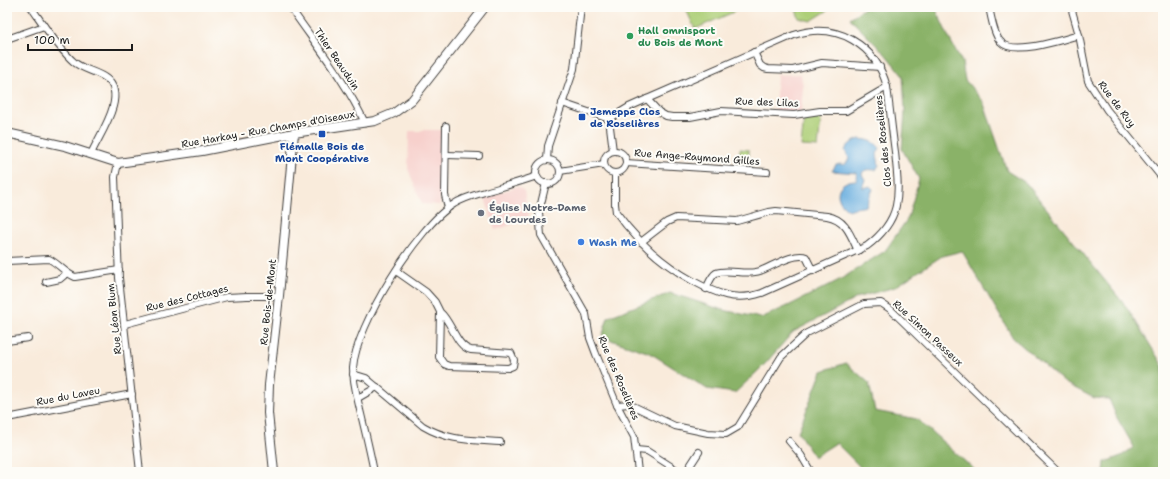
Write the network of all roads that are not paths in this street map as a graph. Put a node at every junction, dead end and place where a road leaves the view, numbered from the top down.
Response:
1 (30, 7) edge
2 (290, 7) edge
3 (485, 7) edge
4 (582, 7) edge
5 (989, 7) edge
6 (1071, 7) edge
7 (44, 26) junction
8 (1079, 35) junction
9 (7, 39) edge
10 (754, 52) junction
11 (880, 67) junction
12 (887, 87) junction
13 (647, 99) junction
14 (562, 103) junction
15 (609, 119) junction
16 (365, 123) junction
17 (446, 126) dead end
18 (7, 133) edge
19 (294, 133) junction
20 (613, 152) junction
21 (91, 154) junction
22 (447, 155) junction
23 (479, 156) dead end
24 (547, 160) junction
25 (118, 163) junction
26 (626, 163) junction
27 (604, 164) junction
28 (1160, 169) edge
29 (560, 170) junction
30 (767, 172) dead end
31 (615, 173) junction
32 (537, 176) junction
33 (1163, 179) edge
34 (546, 183) junction
35 (448, 208) junction
36 (641, 242) junction
37 (858, 251) junction
38 (7, 262) edge
39 (119, 270) junction
40 (396, 271) junction
41 (813, 271) junction
42 (67, 273) junction
43 (46, 282) dead end
44 (706, 289) junction
45 (279, 296) junction
46 (440, 312) junction
47 (125, 324) junction
48 (28, 338) dead end
49 (7, 341) edge
50 (353, 374) junction
51 (377, 387) junction
52 (132, 394) junction
53 (358, 398) junction
54 (617, 405) junction
55 (7, 417) edge
56 (790, 441) dead end
57 (500, 442) dead end
58 (636, 450) junction
59 (699, 452) dead end
60 (140, 472) edge
61 (274, 472) edge
62 (374, 472) edge
63 (638, 472) edge
64 (680, 472) edge
65 (686, 472) edge
66 (811, 472) edge
67 (1058, 472) edge

1 - 7 street
2 - 16 street, Thier Beauduin
3 - 16 street, Rue Harkay - Rue Champs d'Oiseaux
4 - 14 street
5 - 8 street
6 - 8 street, Rue de Ruy
7 - 9 street
7 - 21 street
8 - 28 street, Rue de Ruy
10 - 11 street
10 - 11 street, Clos des Roselières
10 - 13 street, Clos des Roselières
11 - 12 street, Clos des Roselières
12 - 13 street, Rue des Lilas
12 - 37 street, Clos des Roselières
13 - 15 street, Clos des Roselières
14 - 15 street
14 - 24 street
15 - 20 street
16 - 19 street, Rue Harkay - Rue Champs d'Oiseaux
17 - 22 street
18 - 21 street, Rue Harkay - Rue Champs d'Oiseaux
19 - 25 street, Rue Harkay - Rue Champs d'Oiseaux
19 - 45 street, Rue Bois-de-Mont
20 - 26 street
20 - 27 street
21 - 25 street, Rue Harkay - Rue Champs d'Oiseaux
22 - 23 street
22 - 35 street
24 - 29 street
24 - 32 street
25 - 39 street, Rue Léon Blum
26 - 30 street, Rue Ange-Raymond Gilles
26 - 31 street
27 - 29 street
27 - 31 street
28 - 33 street, Rue de Ruy
29 - 34 street
31 - 36 street, Clos des Roselières
32 - 34 street
32 - 35 street
34 - 54 street, Rue des Roselières
35 - 40 street
36 - 37 street
36 - 44 street, Clos des Roselières
37 - 41 street, Clos des Roselières
38 - 42 street
39 - 42 street
39 - 47 street, Rue Léon Blum
40 - 46 street
40 - 50 street
41 - 44 street, Clos des Roselières
41 - 44 street
42 - 43 street
45 - 47 street, Rue des Cottages
45 - 61 street, Rue Bois-de-Mont
46 - 46 street
47 - 52 street, Rue Léon Blum
48 - 49 street
50 - 51 street
50 - 53 street
51 - 53 street
51 - 57 street
52 - 55 street, Rue du Laveu
52 - 60 street, Rue Léon Blum
53 - 62 street
54 - 58 street, Rue des Roselières
54 - 67 street, Rue Simon Passeux
56 - 66 street
58 - 63 street, Rue des Roselières
58 - 64 street
59 - 65 street

